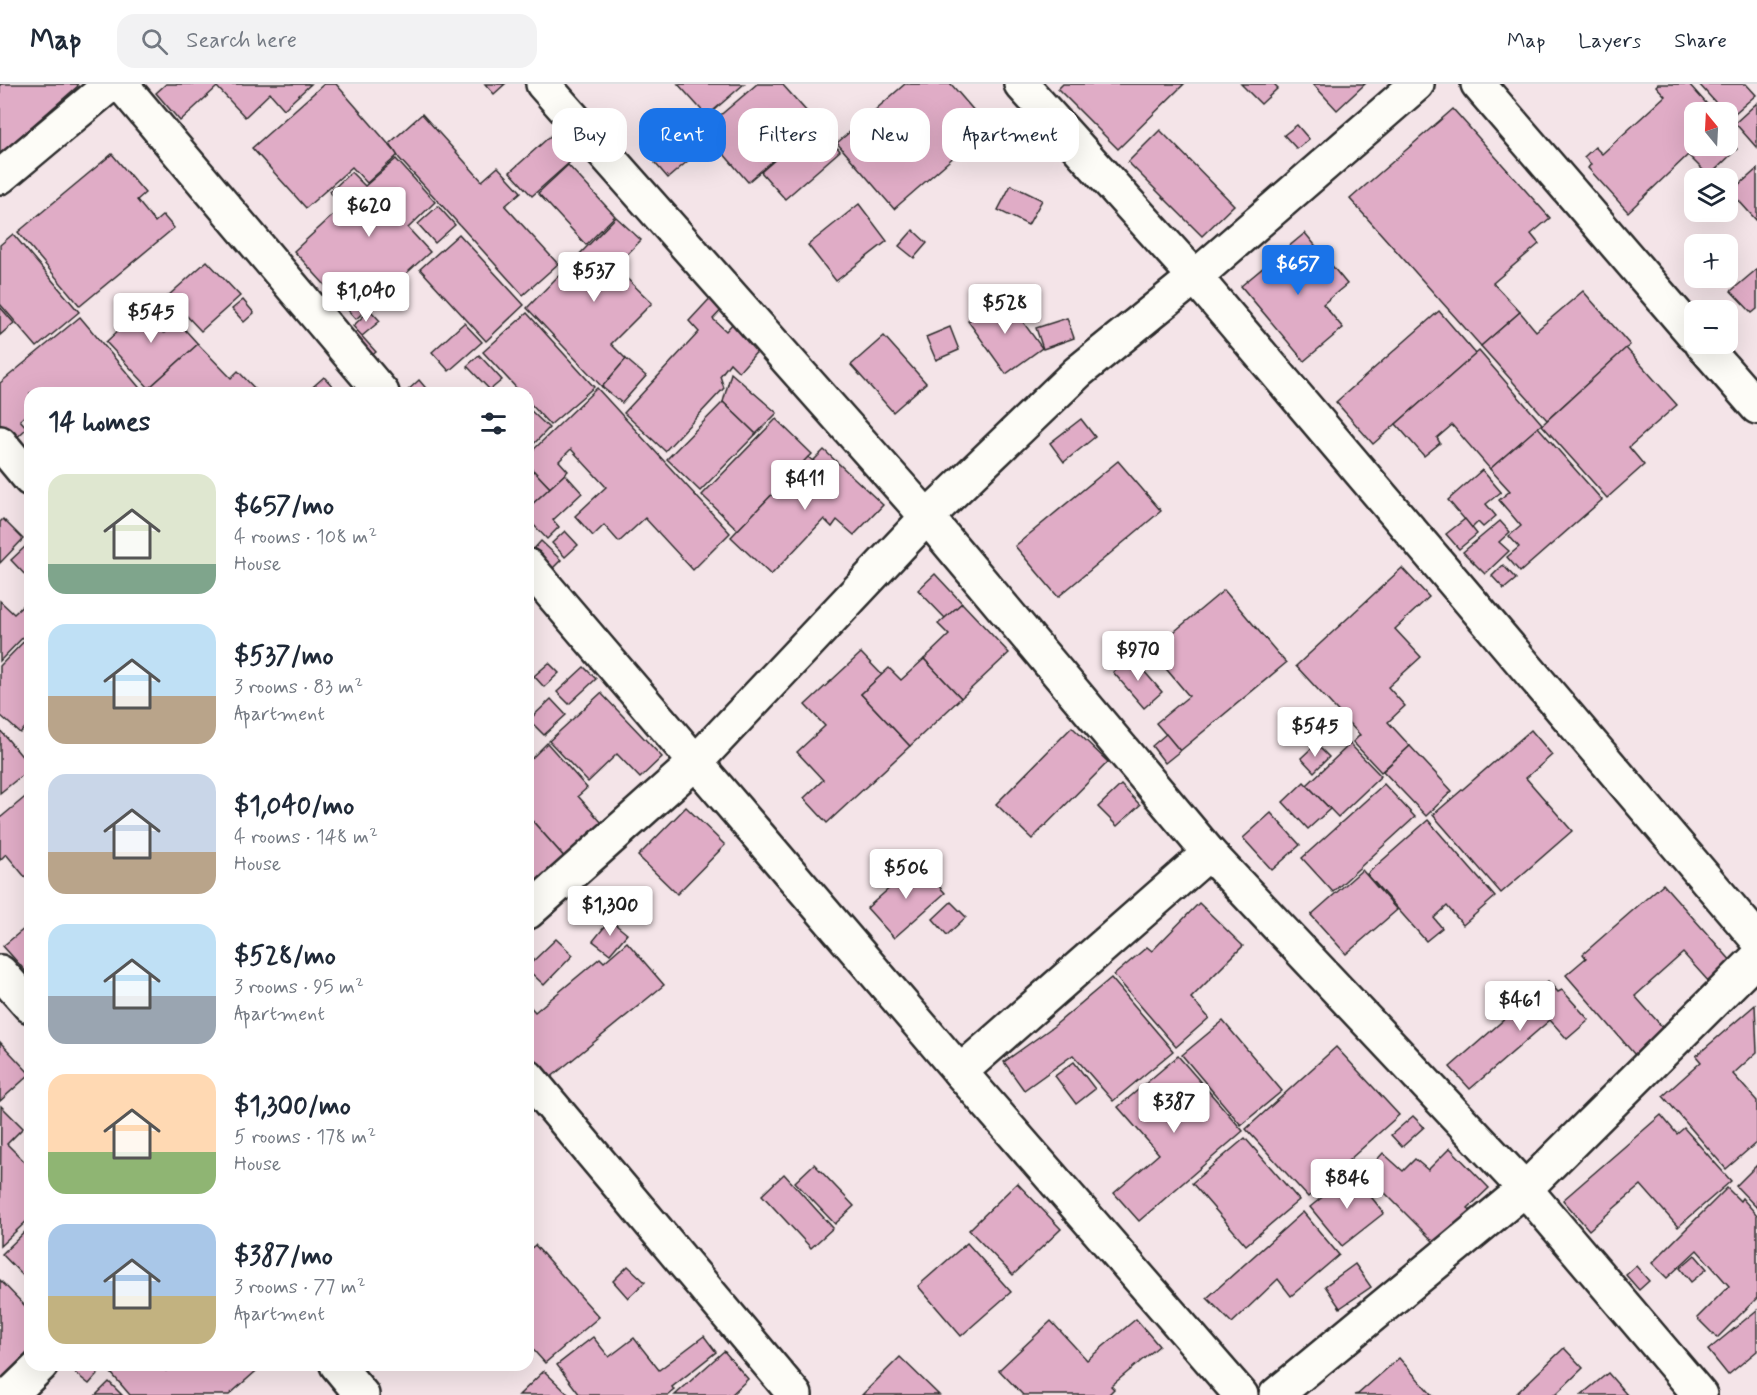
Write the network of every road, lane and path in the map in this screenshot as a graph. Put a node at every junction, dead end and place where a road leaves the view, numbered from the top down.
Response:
1 (111, 84) edge
2 (121, 84) edge
3 (543, 84) edge
4 (1021, 84) edge
5 (1417, 84) edge
6 (1478, 84) edge
7 (0, 177) edge
8 (1195, 277) junction
9 (1684, 323) edge
10 (1711, 354) edge
11 (377, 387) edge
12 (1757, 407) edge
13 (0, 443) edge
14 (24, 472) edge
15 (927, 517) junction
16 (534, 573) edge
17 (695, 763) junction
18 (1209, 853) junction
19 (534, 907) edge
20 (1757, 939) edge
21 (1757, 958) edge
22 (0, 972) edge
23 (24, 999) edge
24 (960, 1072) junction
25 (534, 1084) edge
26 (1525, 1189) junction
27 (35, 1371) edge
28 (342, 1371) edge
29 (9, 1395) edge
30 (362, 1395) edge
31 (795, 1395) edge
32 (1241, 1395) edge
33 (1276, 1395) edge
34 (1700, 1395) edge

1 - 7 street
2 - 11 street
3 - 15 street
4 - 8 street
5 - 8 street
6 - 9 street
8 - 15 street
8 - 20 street
10 - 12 street
13 - 14 street
15 - 17 street
15 - 18 street
16 - 17 street
17 - 19 street
17 - 24 street
18 - 24 street
18 - 26 street
21 - 26 street
22 - 23 street
24 - 32 street
25 - 31 street
26 - 33 street
26 - 34 street
27 - 29 street
28 - 30 street

